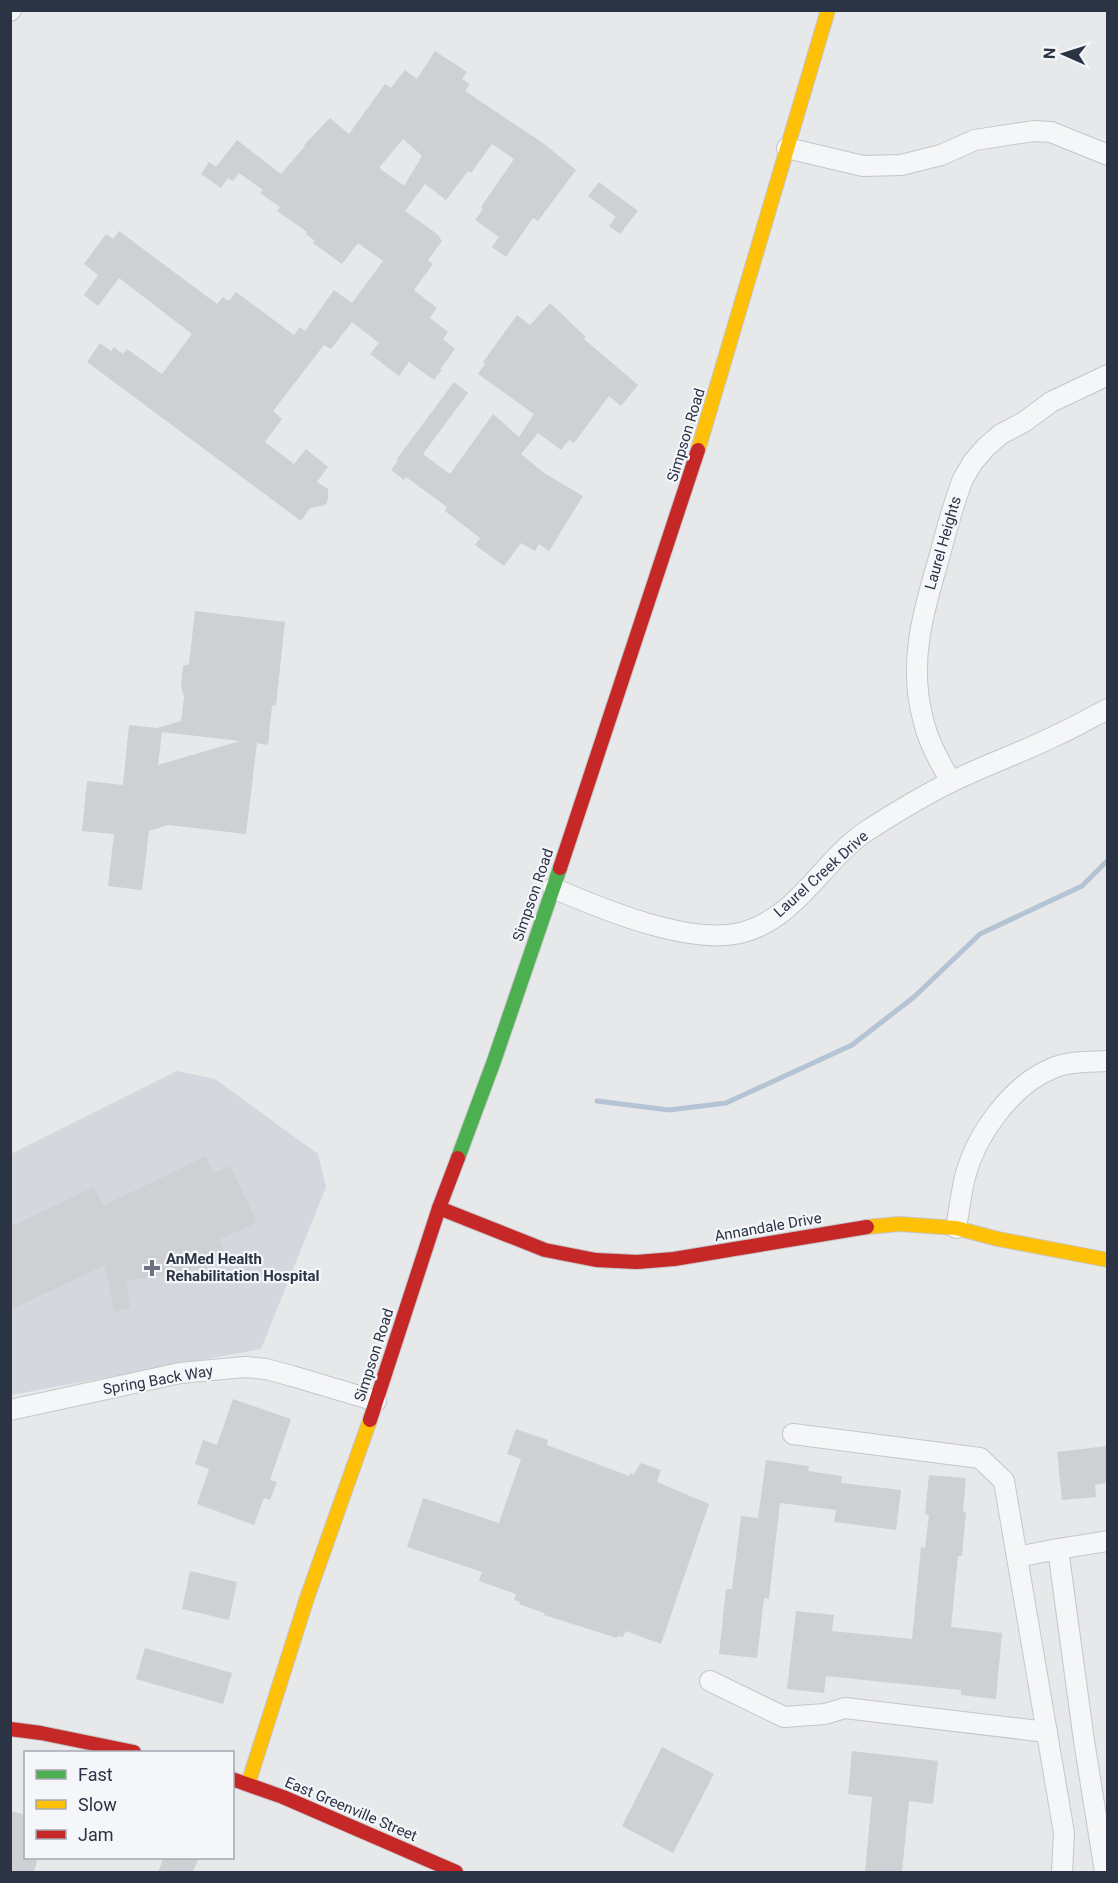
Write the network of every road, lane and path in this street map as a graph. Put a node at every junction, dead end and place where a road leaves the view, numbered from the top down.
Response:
1 (828, 10) edge
2 (787, 148) junction
3 (1107, 154) edge
4 (1107, 375) edge
5 (1107, 709) edge
6 (951, 782) junction
7 (553, 888) junction
8 (1107, 1061) edge
9 (439, 1208) junction
10 (956, 1228) junction
11 (1107, 1260) edge
12 (376, 1401) junction
13 (10, 1410) edge
14 (793, 1434) dead end
15 (1107, 1541) edge
16 (1058, 1549) junction
17 (1017, 1557) junction
18 (710, 1681) dead end
19 (10, 1729) edge
20 (1047, 1732) junction
21 (129, 1751) edge
22 (234, 1780) edge
23 (248, 1784) junction
24 (456, 1872) edge
25 (1062, 1872) edge
26 (1105, 1872) edge

1 - 2 street, Simpson Road
2 - 3 street
2 - 7 street, Simpson Road
4 - 6 street, Laurel Heights
5 - 6 street, Laurel Creek Drive
6 - 7 street, Laurel Creek Drive
7 - 9 street, Simpson Road
8 - 10 street
9 - 10 street, Annandale Drive
9 - 12 street, Simpson Road
10 - 11 street, Annandale Drive
12 - 13 street, Spring Back Way
12 - 23 street, Simpson Road
14 - 17 street
15 - 16 street
16 - 17 street
16 - 26 street
17 - 20 street
18 - 20 street
19 - 21 street
20 - 25 street
22 - 23 street, East Greenville Street
23 - 24 street, East Greenville Street

